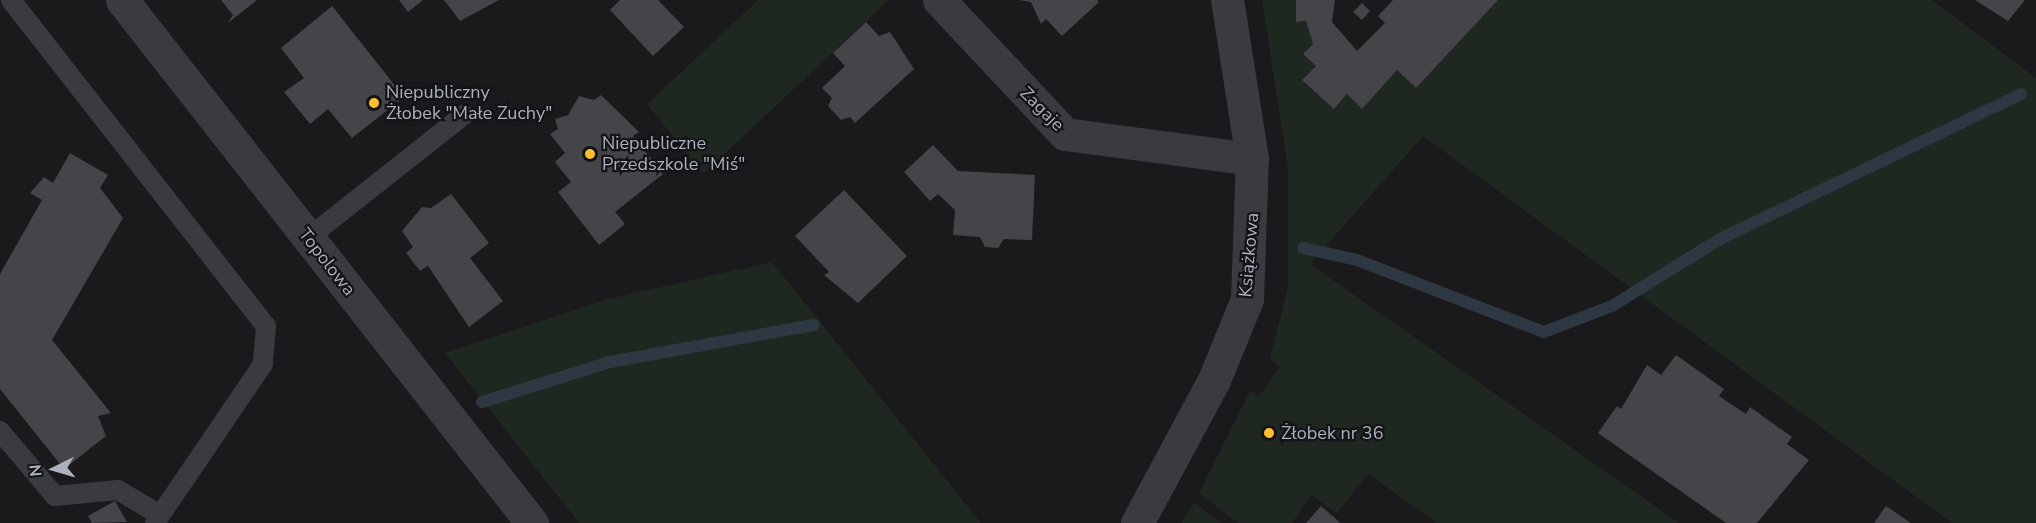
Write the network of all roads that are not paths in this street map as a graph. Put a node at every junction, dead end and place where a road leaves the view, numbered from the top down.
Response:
1 (11, 0) edge
2 (122, 0) edge
3 (939, 0) edge
4 (1227, 0) edge
5 (464, 115) dead end
6 (1252, 159) junction
7 (308, 238) junction
8 (0, 431) edge
9 (158, 519) edge
10 (532, 523) edge
11 (1137, 523) edge

1 - 9 lane
2 - 7 street, Topolowa
3 - 6 street, Zagaje
4 - 6 street, Książkowa
5 - 7 lane
6 - 11 street, Książkowa
7 - 10 street, Topolowa
8 - 9 lane

